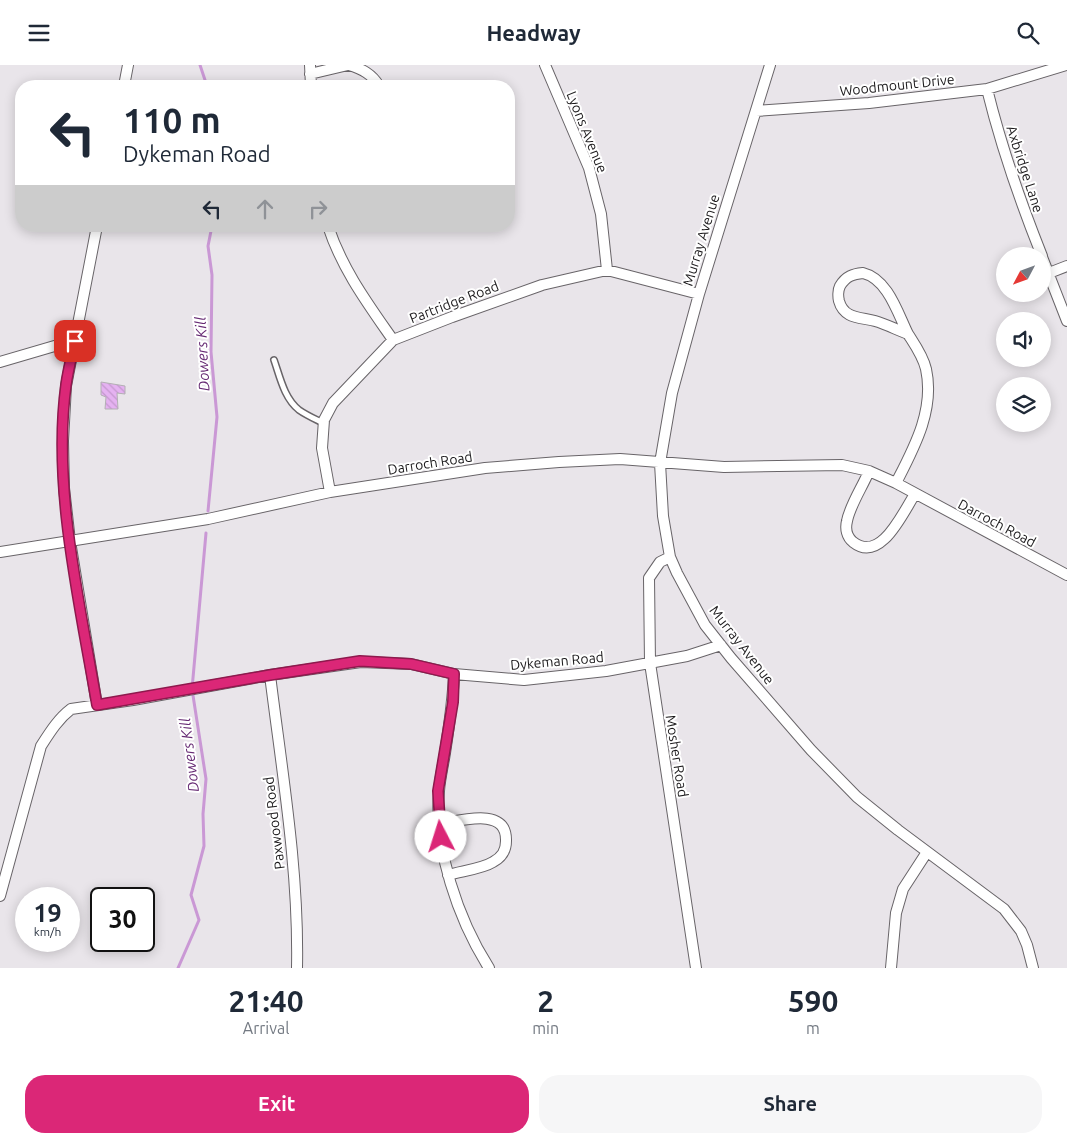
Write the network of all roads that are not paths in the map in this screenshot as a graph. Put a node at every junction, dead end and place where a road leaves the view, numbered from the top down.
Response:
1 (128, 65) edge
2 (348, 65) edge
3 (546, 65) edge
4 (770, 65) edge
5 (1066, 65) edge
6 (310, 69) edge
7 (125, 80) edge
8 (375, 80) edge
9 (987, 89) junction
10 (756, 111) junction
11 (96, 232) edge
12 (330, 232) edge
13 (1038, 247) edge
14 (1067, 266) edge
15 (607, 270) junction
16 (1051, 272) edge
17 (1051, 278) edge
18 (699, 295) junction
19 (1067, 318) edge
20 (908, 334) junction
21 (393, 340) junction
22 (75, 341) junction
23 (274, 360) dead end
24 (0, 362) edge
25 (324, 423) junction
26 (660, 463) junction
27 (869, 471) junction
28 (896, 483) junction
29 (330, 492) junction
30 (914, 494) junction
31 (70, 541) junction
32 (0, 552) edge
33 (670, 557) junction
34 (1067, 575) edge
35 (721, 645) junction
36 (650, 663) junction
37 (454, 674) junction
38 (270, 675) junction
39 (97, 705) junction
40 (440, 825) junction
41 (927, 851) junction
42 (448, 875) junction
43 (0, 896) edge
44 (297, 968) edge
45 (489, 968) edge
46 (696, 968) edge
47 (891, 968) edge
48 (1033, 968) edge

1 - 7 street
2 - 6 street
2 - 8 street
3 - 15 street, Lyons Avenue
4 - 10 street, Murray Avenue
5 - 9 street, Woodmount Drive
9 - 10 street, Woodmount Drive
9 - 13 street, Axbridge Lane
10 - 18 street, Murray Avenue
11 - 22 street
12 - 21 street
14 - 16 street
15 - 18 street, Partridge Road
15 - 21 street, Partridge Road
17 - 19 street, Axbridge Lane
18 - 26 street, Murray Avenue
20 - 20 street
20 - 28 street
21 - 25 street, Partridge Road
22 - 24 street
22 - 31 street
23 - 25 lane
25 - 29 street, Partridge Road
26 - 27 street, Darroch Road
26 - 29 street, Darroch Road
26 - 33 street, Murray Avenue
27 - 28 street, Darroch Road
27 - 30 street
28 - 30 street, Darroch Road
29 - 31 street, Darroch Road
30 - 34 street, Darroch Road
31 - 32 street, Darroch Road
31 - 39 street
33 - 35 street, Murray Avenue
33 - 36 street, Mosher Road
35 - 36 street, Dykeman Road
35 - 41 street, Murray Avenue
36 - 37 street, Dykeman Road
36 - 46 street, Mosher Road
37 - 38 street, Dykeman Road
37 - 40 street
38 - 39 street, Dykeman Road
38 - 44 street, Paxwood Road
39 - 43 street, Dykeman Road
40 - 42 street
40 - 42 street
41 - 47 street
41 - 48 street, Murray Avenue
42 - 45 street

